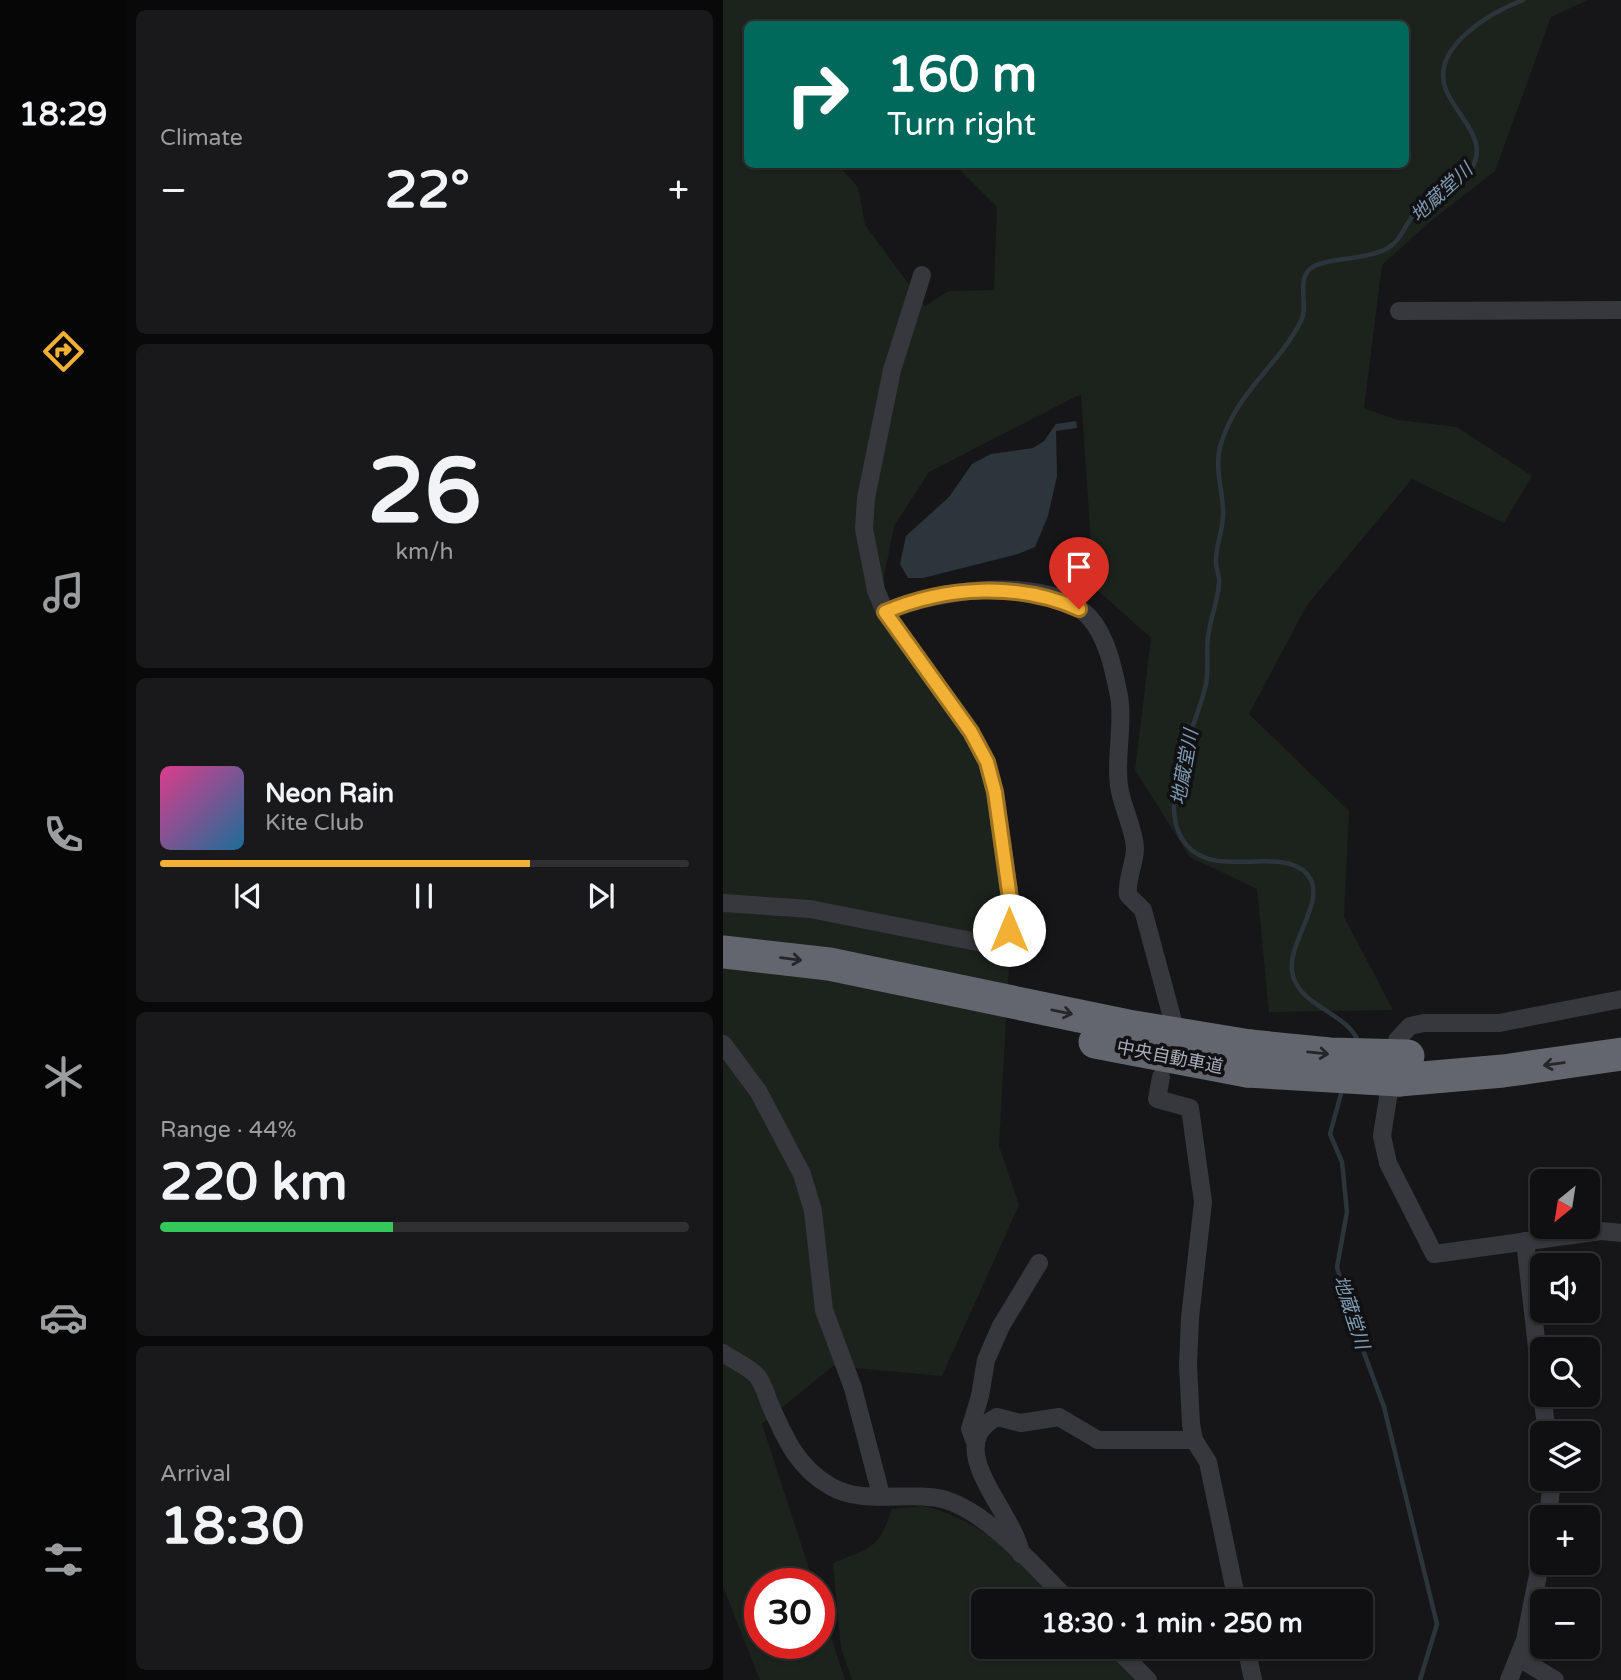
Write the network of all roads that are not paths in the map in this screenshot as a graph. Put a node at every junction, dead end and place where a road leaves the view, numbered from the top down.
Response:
1 (922, 275) dead end
2 (1621, 310) edge
3 (1399, 311) dead end
4 (885, 612) junction
5 (723, 903) edge
6 (723, 951) edge
7 (723, 974) edge
8 (1621, 999) edge
9 (1173, 1021) dead end
10 (1621, 1031) edge
11 (723, 1044) edge
12 (1621, 1054) edge
13 (1248, 1059) junction
14 (1403, 1068) junction
15 (1161, 1077) dead end
16 (1621, 1233) edge
17 (1525, 1241) junction
18 (1040, 1262) dead end
19 (1536, 1337) edge
20 (723, 1353) edge
21 (974, 1440) junction
22 (1194, 1440) junction
23 (881, 1495) junction
24 (1021, 1554) junction
25 (1538, 1575) edge
26 (1057, 1589) edge
27 (1234, 1589) edge
28 (1519, 1658) junction
29 (1127, 1659) edge
30 (1249, 1659) edge
31 (1148, 1680) edge
32 (1253, 1680) edge
33 (1509, 1680) edge
34 (1555, 1680) edge

1 - 4 street
2 - 3 street
4 - 5 street
4 - 9 street
6 -> 13 highway, 中央自動車道
7 - 13 highway, 中央自動車道
8 - 17 street
10 - 14 highway, 中央自動車道
11 - 23 street
12 -> 14 highway, 中央自動車道
13 - 14 highway, 中央自動車道, bridge
15 - 22 street
16 - 17 street
17 - 19 street
18 - 21 street
20 - 23 street
21 - 22 street
21 - 24 street
22 - 27 street
23 - 24 street
24 - 26 street
25 - 28 street
28 - 33 street
28 - 34 street
29 - 31 street
30 - 32 street

